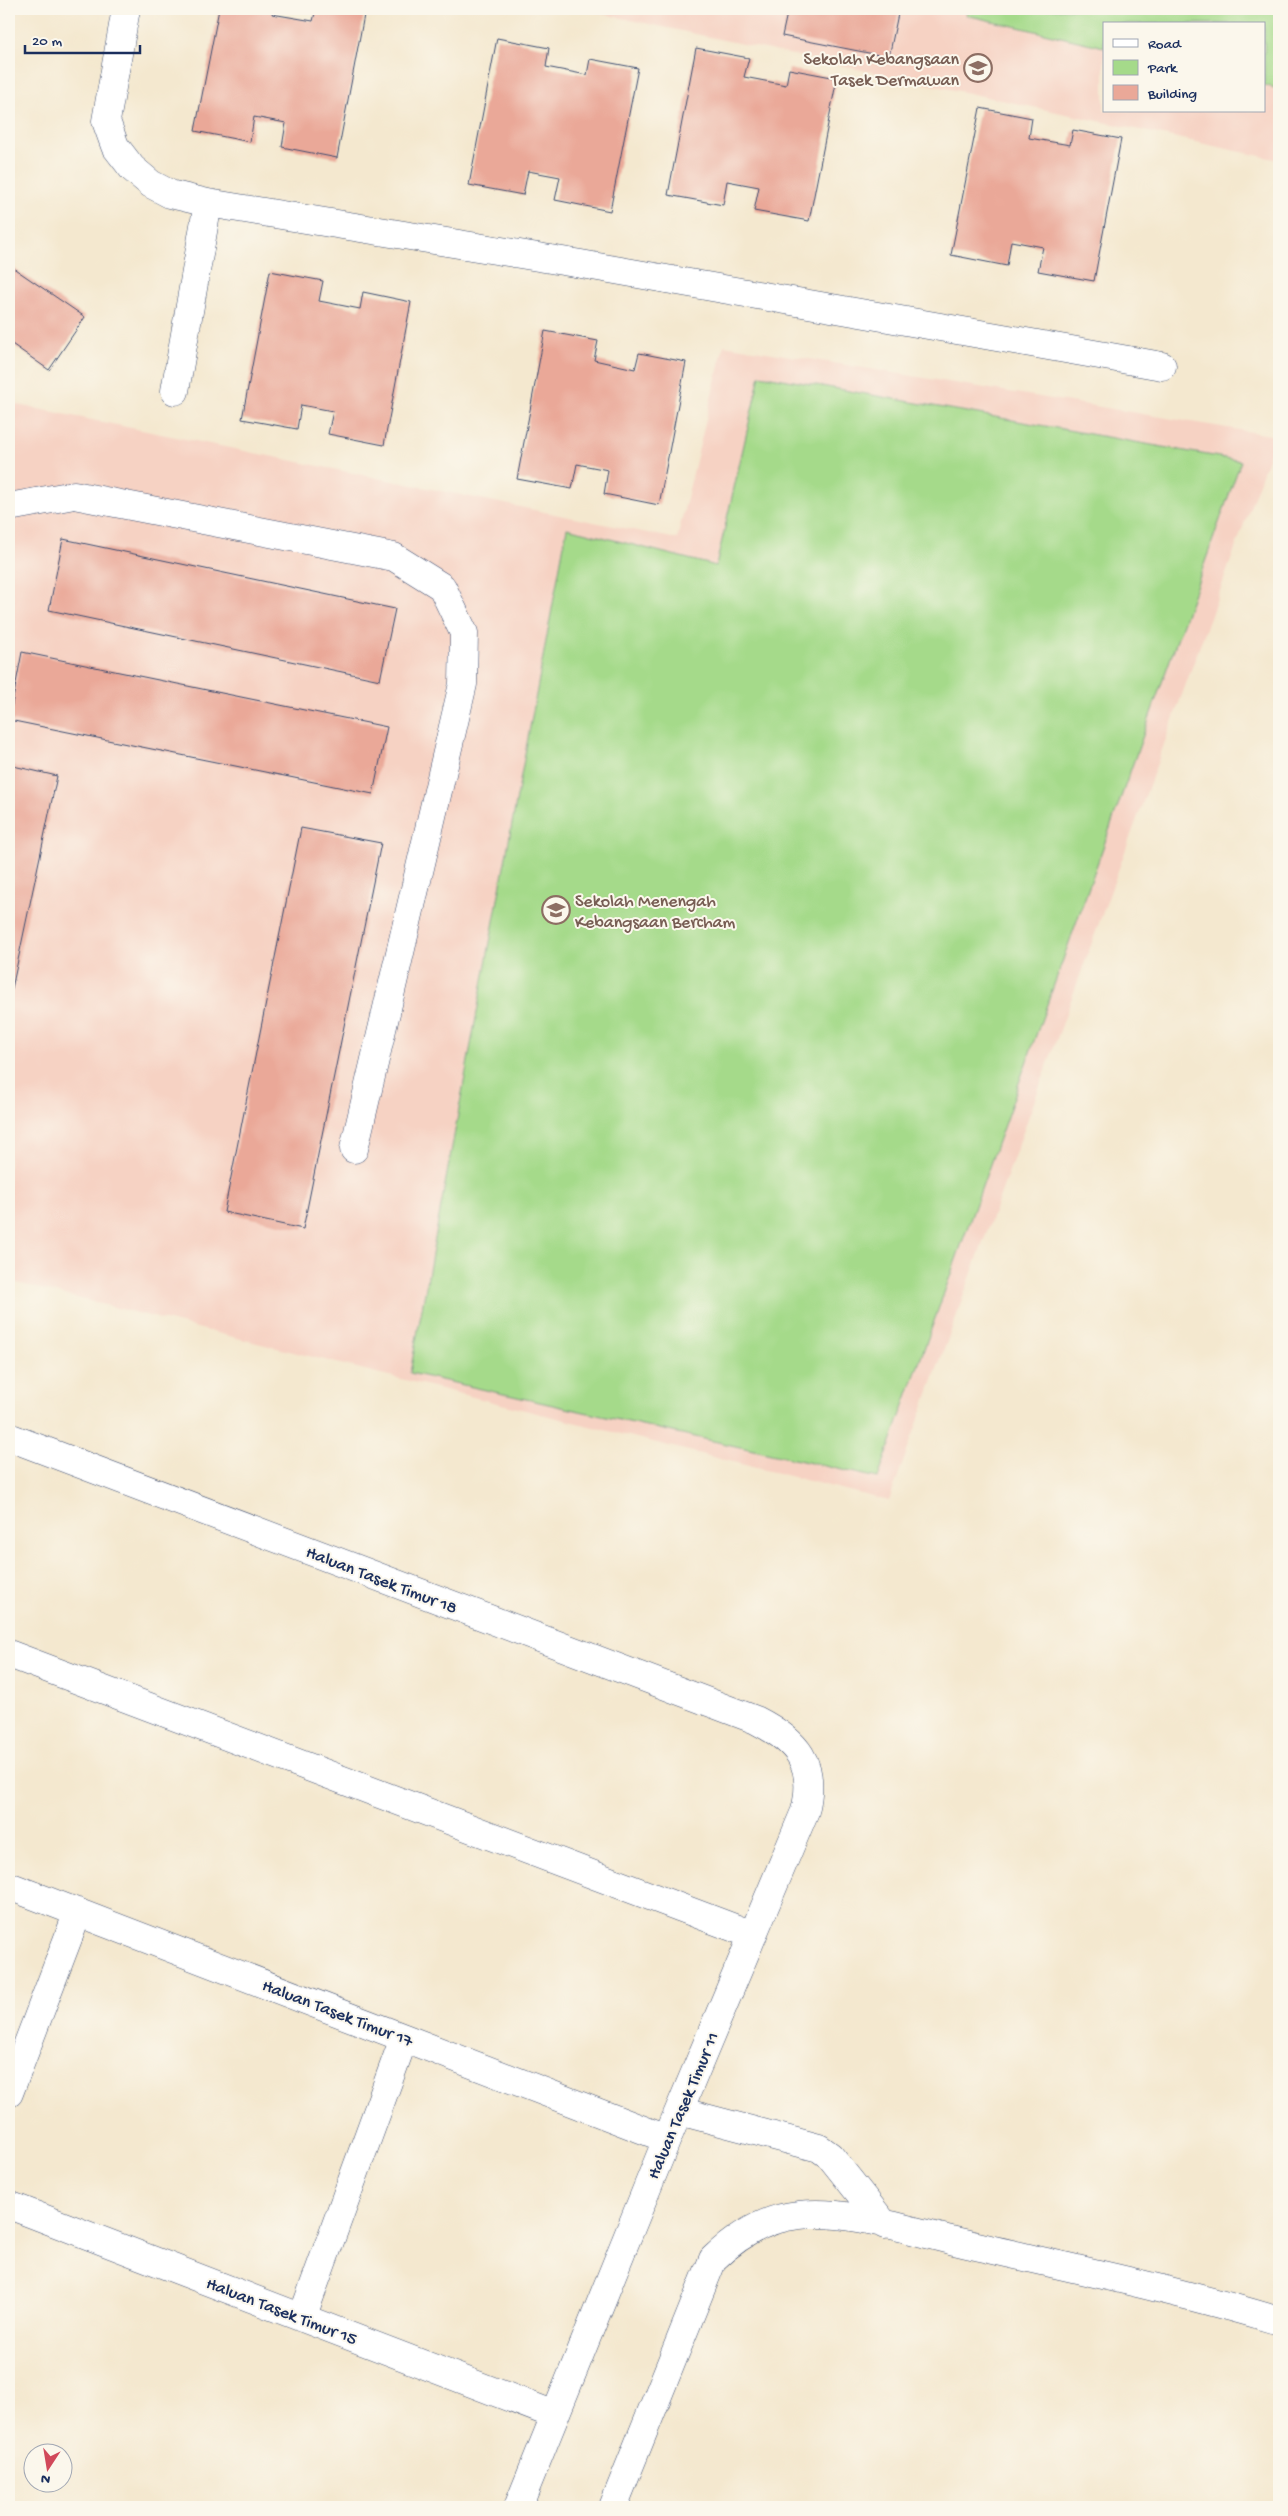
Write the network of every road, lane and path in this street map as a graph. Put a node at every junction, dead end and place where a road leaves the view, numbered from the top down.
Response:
1 (126, 9) edge
2 (208, 203) junction
3 (1162, 366) dead end
4 (175, 391) dead end
5 (9, 507) edge
6 (354, 1150) dead end
7 (9, 1437) edge
8 (9, 1654) edge
9 (756, 1720) joint
10 (9, 1886) edge
11 (78, 1912) junction
12 (753, 1935) junction
13 (404, 2038) junction
14 (9, 2093) edge
15 (679, 2111) junction
16 (667, 2139) junction
17 (9, 2205) edge
18 (885, 2225) junction
19 (302, 2318) junction
20 (1279, 2321) edge
21 (555, 2415) junction
22 (518, 2507) edge
23 (613, 2507) edge

1 - 2 street
2 - 3 street
2 - 4 street
5 - 6 street
7 - 9 street, Haluan Tasek Timur 18
8 - 12 street
9 - 12 street, Haluan Tasek Timur 11
10 - 11 street, Haluan Tasek Timur 17
11 - 13 street, Haluan Tasek Timur 17
11 - 14 street
12 - 15 street, Haluan Tasek Timur 11
13 - 16 street, Haluan Tasek Timur 17
13 - 19 street
15 - 16 street, Haluan Tasek Timur 11
15 - 18 street
16 - 21 street, Haluan Tasek Timur 11
17 - 19 street, Haluan Tasek Timur 15
18 - 20 street
18 - 23 street
19 - 21 street, Haluan Tasek Timur 15
21 - 22 street, Haluan Tasek Timur 11

